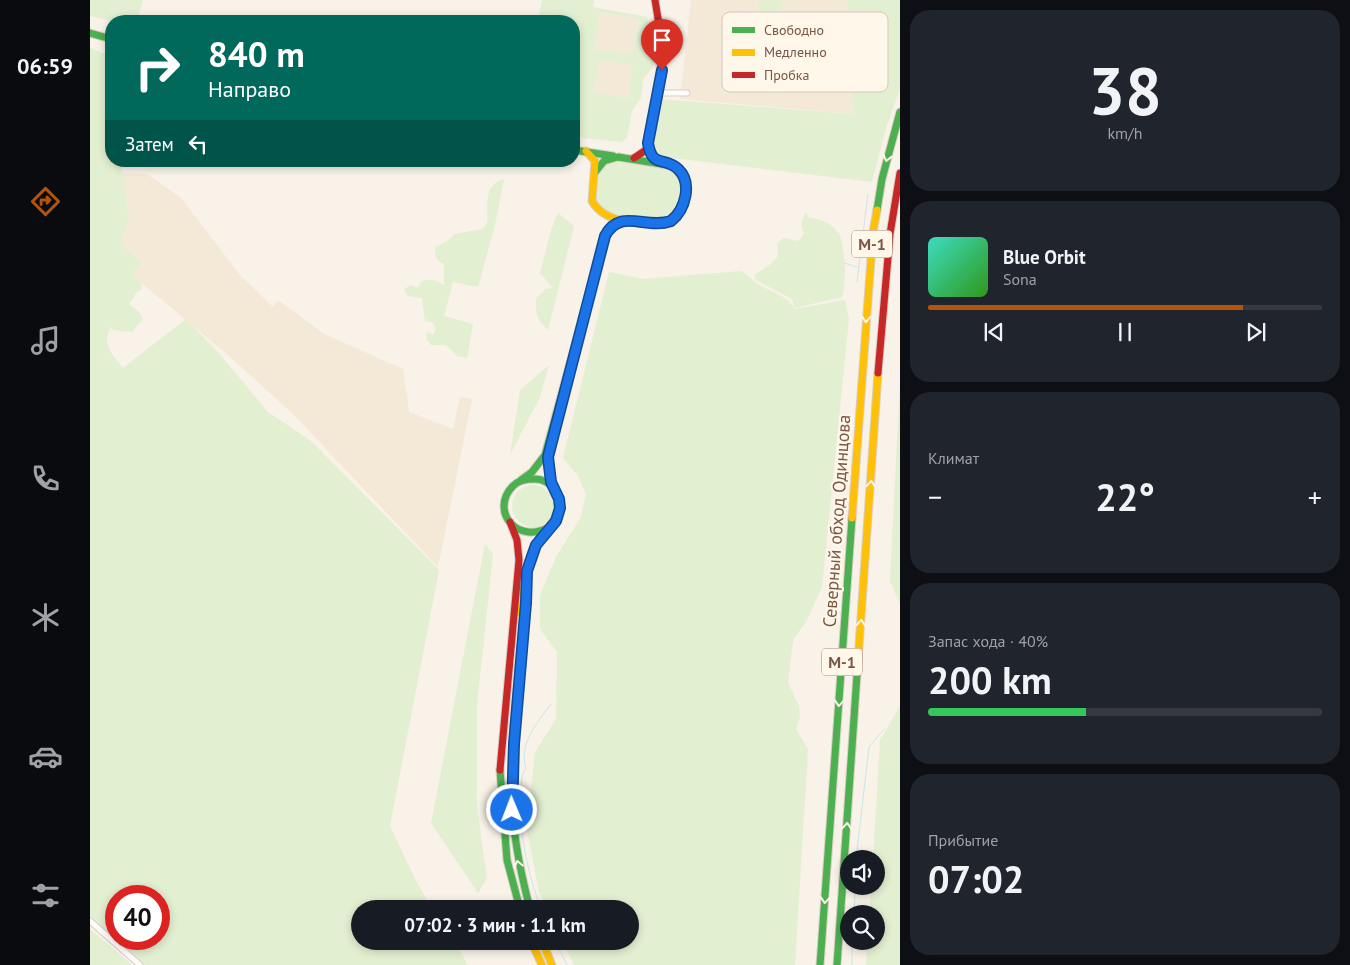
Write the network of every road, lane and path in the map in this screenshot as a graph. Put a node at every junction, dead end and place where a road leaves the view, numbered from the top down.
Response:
1 (655, 0) edge
2 (90, 34) edge
3 (105, 38) edge
4 (657, 93) junction
5 (687, 93) dead end
6 (900, 112) edge
7 (648, 143) junction
8 (580, 150) edge
9 (586, 151) junction
10 (618, 157) junction
11 (632, 158) junction
12 (660, 163) junction
13 (596, 172) junction
14 (900, 173) edge
15 (600, 212) junction
16 (623, 220) junction
17 (605, 236) junction
18 (552, 436) junction
19 (515, 485) junction
20 (558, 495) junction
21 (510, 522) junction
22 (553, 525) junction
23 (527, 571) junction
24 (512, 637) junction
25 (518, 900) edge
26 (528, 900) edge
27 (90, 921) edge
28 (535, 950) edge
29 (546, 950) edge
30 (140, 965) edge
31 (542, 965) edge
32 (552, 965) edge
33 (820, 965) edge
34 (838, 965) edge

1 - 4 main road
2 - 3 main road
4 - 5 street
4 - 7 main road
6 -> 33 main road, Северный обход Одинцова / М-1
7 - 11 main road
7 - 12 main road
8 - 9 main road
9 - 10 main road
9 - 13 main road
10 - 11 main road
10 - 13 main road
11 - 12 main road
12 - 16 main road
13 - 15 main road
34 -> 14 main road, Северный обход Одинцова / М-1
15 - 16 main road
15 - 17 main road
16 - 17 main road
17 - 18 main road
18 - 19 main road
18 - 20 main road
19 - 20 main road
19 - 21 main road
20 - 22 main road
21 - 22 main road
21 - 24 main road
22 - 23 main road
23 - 24 main road
26 -> 23 main road
24 - 25 main road
27 - 30 street
28 - 31 main road
29 - 32 main road

